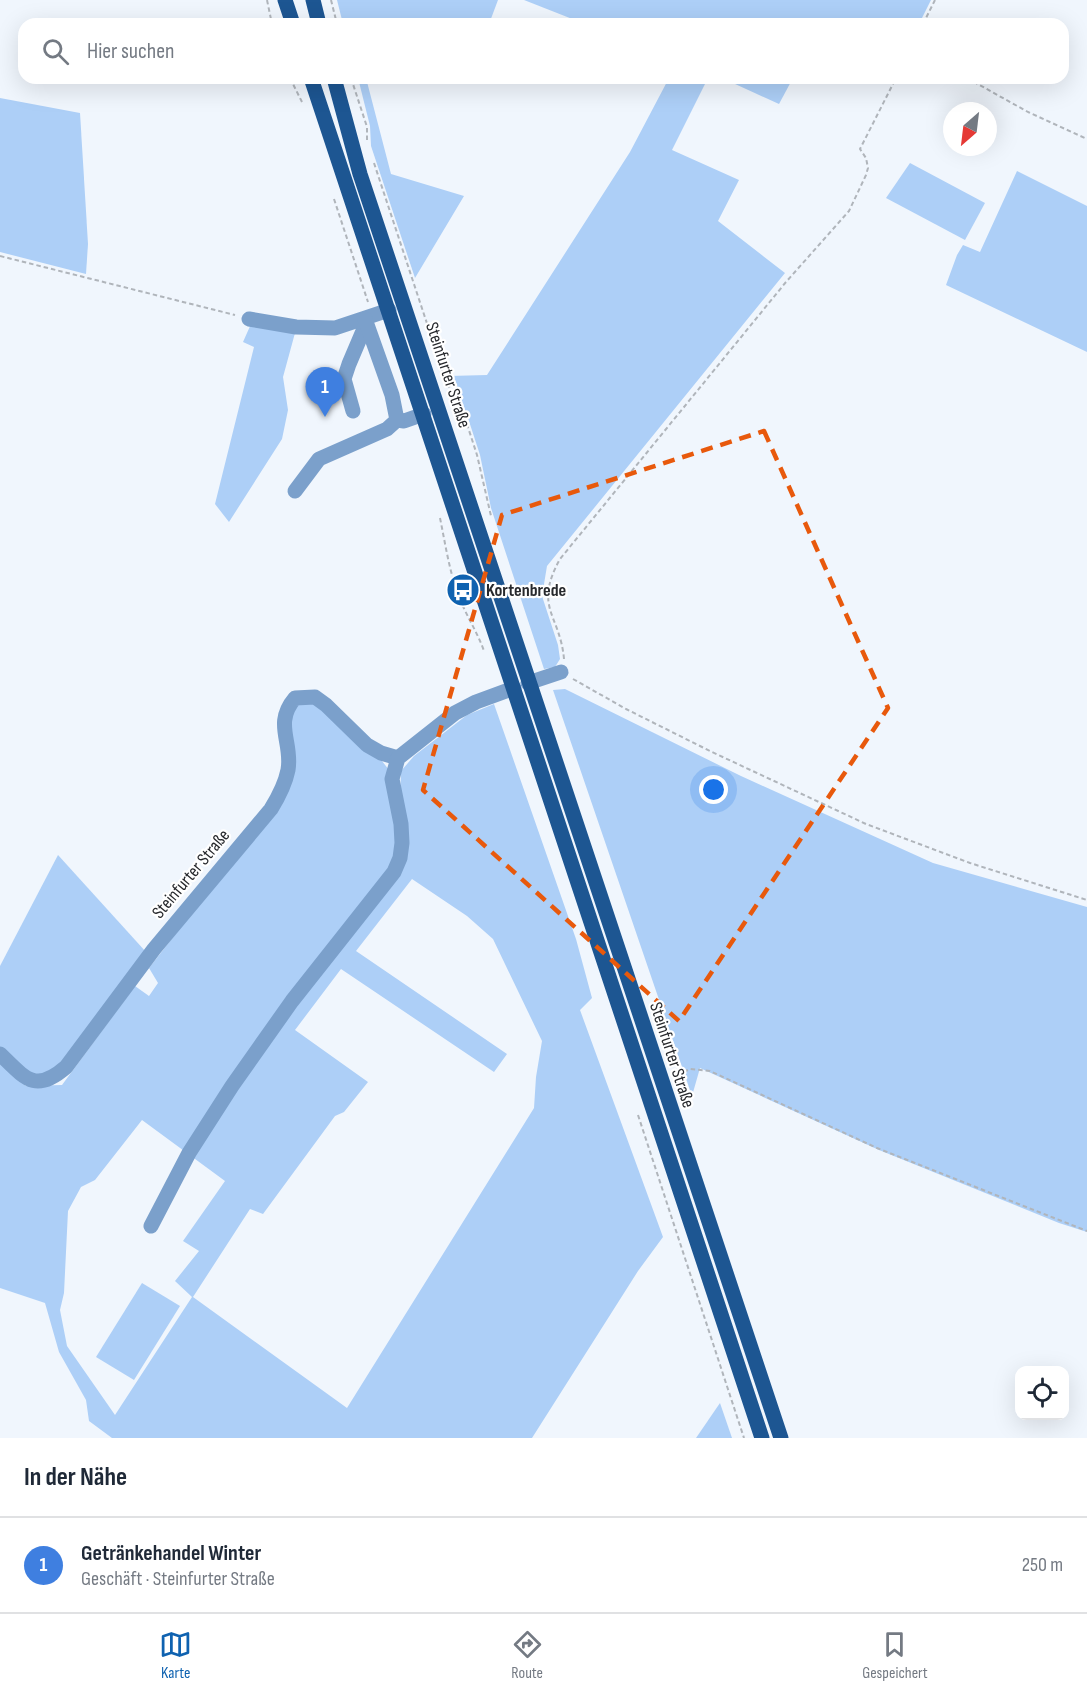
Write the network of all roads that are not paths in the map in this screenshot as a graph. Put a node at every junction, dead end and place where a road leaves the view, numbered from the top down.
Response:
1 (285, 0) edge
2 (313, 0) edge
3 (291, 18) edge
4 (318, 18) edge
5 (313, 84) edge
6 (336, 84) edge
7 (389, 310) junction
8 (249, 319) road end
9 (368, 320) junction
10 (353, 411) dead end
11 (424, 414) junction
12 (398, 420) junction
13 (295, 490) dead end
14 (561, 672) road end
15 (521, 686) junction
16 (398, 758) junction
17 (0, 1054) edge
18 (151, 1227) dead end
19 (762, 1438) edge
20 (781, 1438) edge

1 - 3 main road
2 - 4 main road
5 - 7 main road, Steinfurter Straße
6 - 15 main road, Steinfurter Straße
7 - 9 lane
7 - 11 main road, Steinfurter Straße
8 - 9 lane
9 - 10 lane
9 - 12 lane
11 - 12 lane
11 - 15 main road, Steinfurter Straße
12 - 13 lane
14 - 15 lane
15 - 16 lane
15 - 19 main road, Steinfurter Straße
15 - 20 main road, Steinfurter Straße
16 - 17 lane, Steinfurter Straße
16 - 18 lane

